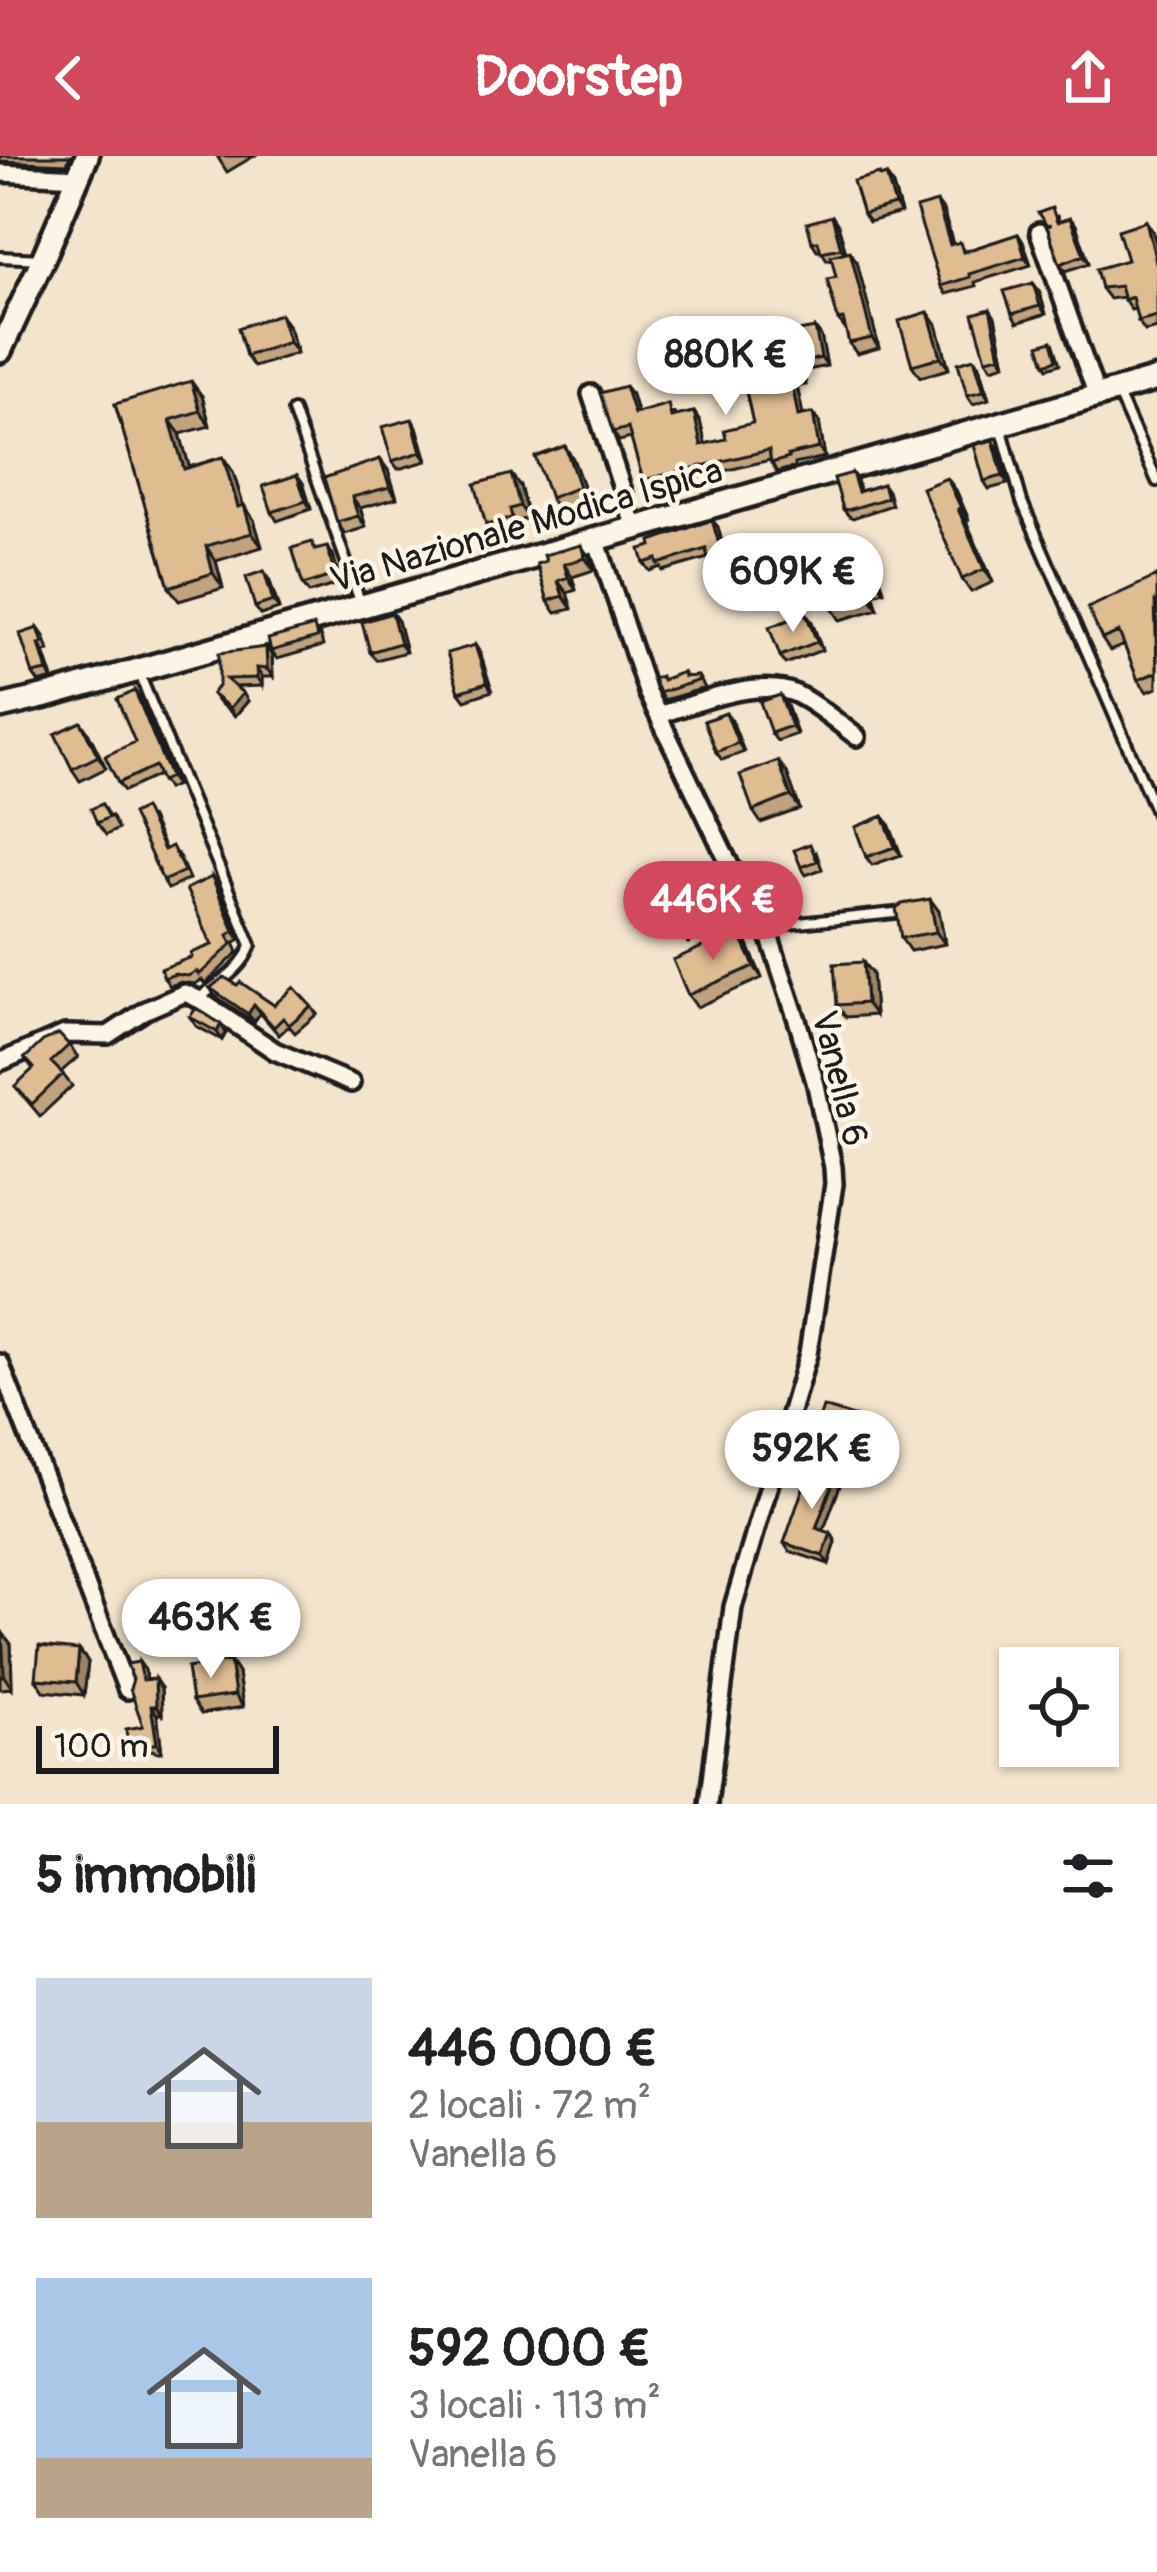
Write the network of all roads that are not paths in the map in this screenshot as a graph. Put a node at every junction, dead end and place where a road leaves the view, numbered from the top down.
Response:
1 (83, 166) edge
2 (0, 173) edge
3 (1039, 232) edge
4 (0, 257) edge
5 (43, 260) junction
6 (0, 351) edge
7 (1157, 379) edge
8 (591, 394) dead end
9 (1107, 394) junction
10 (293, 411) dead end
11 (1000, 422) junction
12 (1157, 482) edge
13 (635, 528) junction
14 (596, 538) junction
15 (361, 605) junction
16 (138, 669) junction
17 (51, 694) junction
18 (0, 706) edge
19 (658, 715) junction
20 (0, 717) edge
21 (857, 737) dead end
22 (1157, 814) edge
23 (904, 912) edge
24 (765, 923) junction
25 (198, 999) junction
26 (0, 1062) edge
27 (351, 1083) dead end
28 (0, 1363) edge
29 (127, 1690) edge
30 (708, 1804) edge

1 - 2 street
1 - 5 main road
3 - 9 street
4 - 5 lane
5 - 6 main road
7 - 9 main road, Via Nazionale Modica Ispica
8 - 13 street
9 - 11 main road, Via Nazionale Modica Ispica
9 - 12 lane
10 - 15 lane
11 - 13 main road, Via Nazionale Modica Ispica
11 - 22 lane
13 - 14 main road, Via Nazionale Modica Ispica
14 - 15 main road, Via Nazionale Modica Ispica
14 - 19 street, Vanella 6
15 - 16 main road, Via Nazionale Modica Ispica
16 - 17 main road, Via Nazionale Modica Ispica
16 - 25 lane
17 - 18 main road
17 - 20 main road
19 - 21 street
19 - 24 street, Vanella 6
23 - 24 lane
24 - 30 street, Vanella 6
25 - 26 street
25 - 27 street
28 - 29 street

